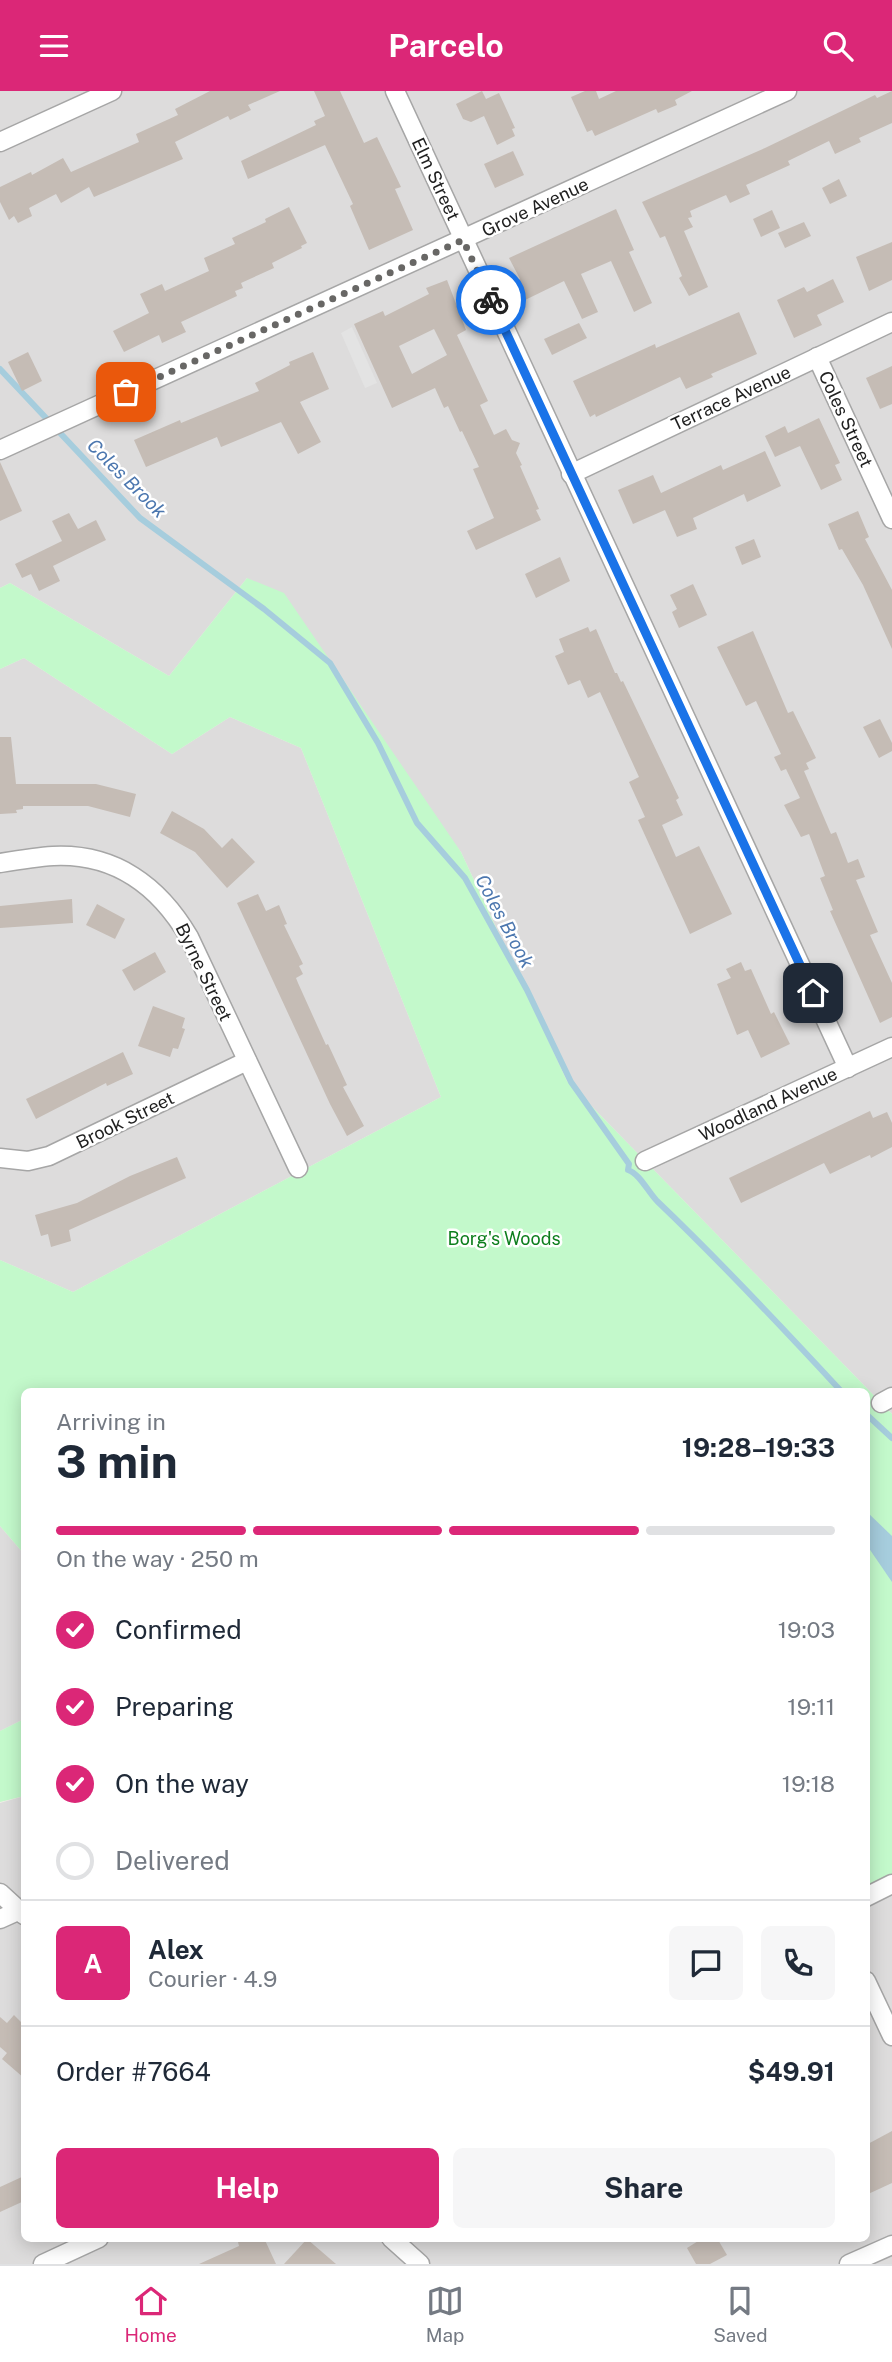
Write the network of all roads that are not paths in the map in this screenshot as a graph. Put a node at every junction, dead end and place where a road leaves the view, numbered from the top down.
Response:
1 (112, 91) edge
2 (395, 91) edge
3 (787, 91) edge
4 (0, 142) edge
5 (463, 240) junction
6 (892, 322) edge
7 (817, 357) junction
8 (0, 450) edge
9 (571, 474) junction
10 (892, 519) edge
11 (0, 863) edge
12 (892, 1047) edge
13 (247, 1061) junction
14 (848, 1067) junction
15 (0, 1158) edge
16 (645, 1161) dead end
17 (298, 1168) dead end
18 (892, 1884) edge
19 (0, 1893) edge
20 (870, 1895) edge
21 (21, 1911) edge
22 (21, 1912) edge
23 (0, 1919) edge
24 (870, 1989) edge
25 (892, 2036) edge
26 (90, 2242) edge
27 (395, 2242) edge
28 (892, 2245) edge
29 (43, 2264) edge
30 (420, 2264) edge
31 (849, 2264) edge

1 - 4 street
2 - 5 street, Elm Street
3 - 5 street, Grove Avenue
5 - 8 street, Grove Avenue
5 - 9 street, Elm Street
6 - 7 street, Terrace Avenue
7 - 9 street, Terrace Avenue
7 - 10 street, Coles Street
9 - 14 street, Elm Street
11 - 13 street, Byrne Street
12 - 14 street, Woodland Avenue
13 - 15 street, Brook Street
13 - 17 street, Byrne Street
14 - 16 street, Woodland Avenue
18 - 20 street
19 - 21 street
22 - 23 street
24 - 25 street
26 - 29 street
27 - 30 street
28 - 31 street

